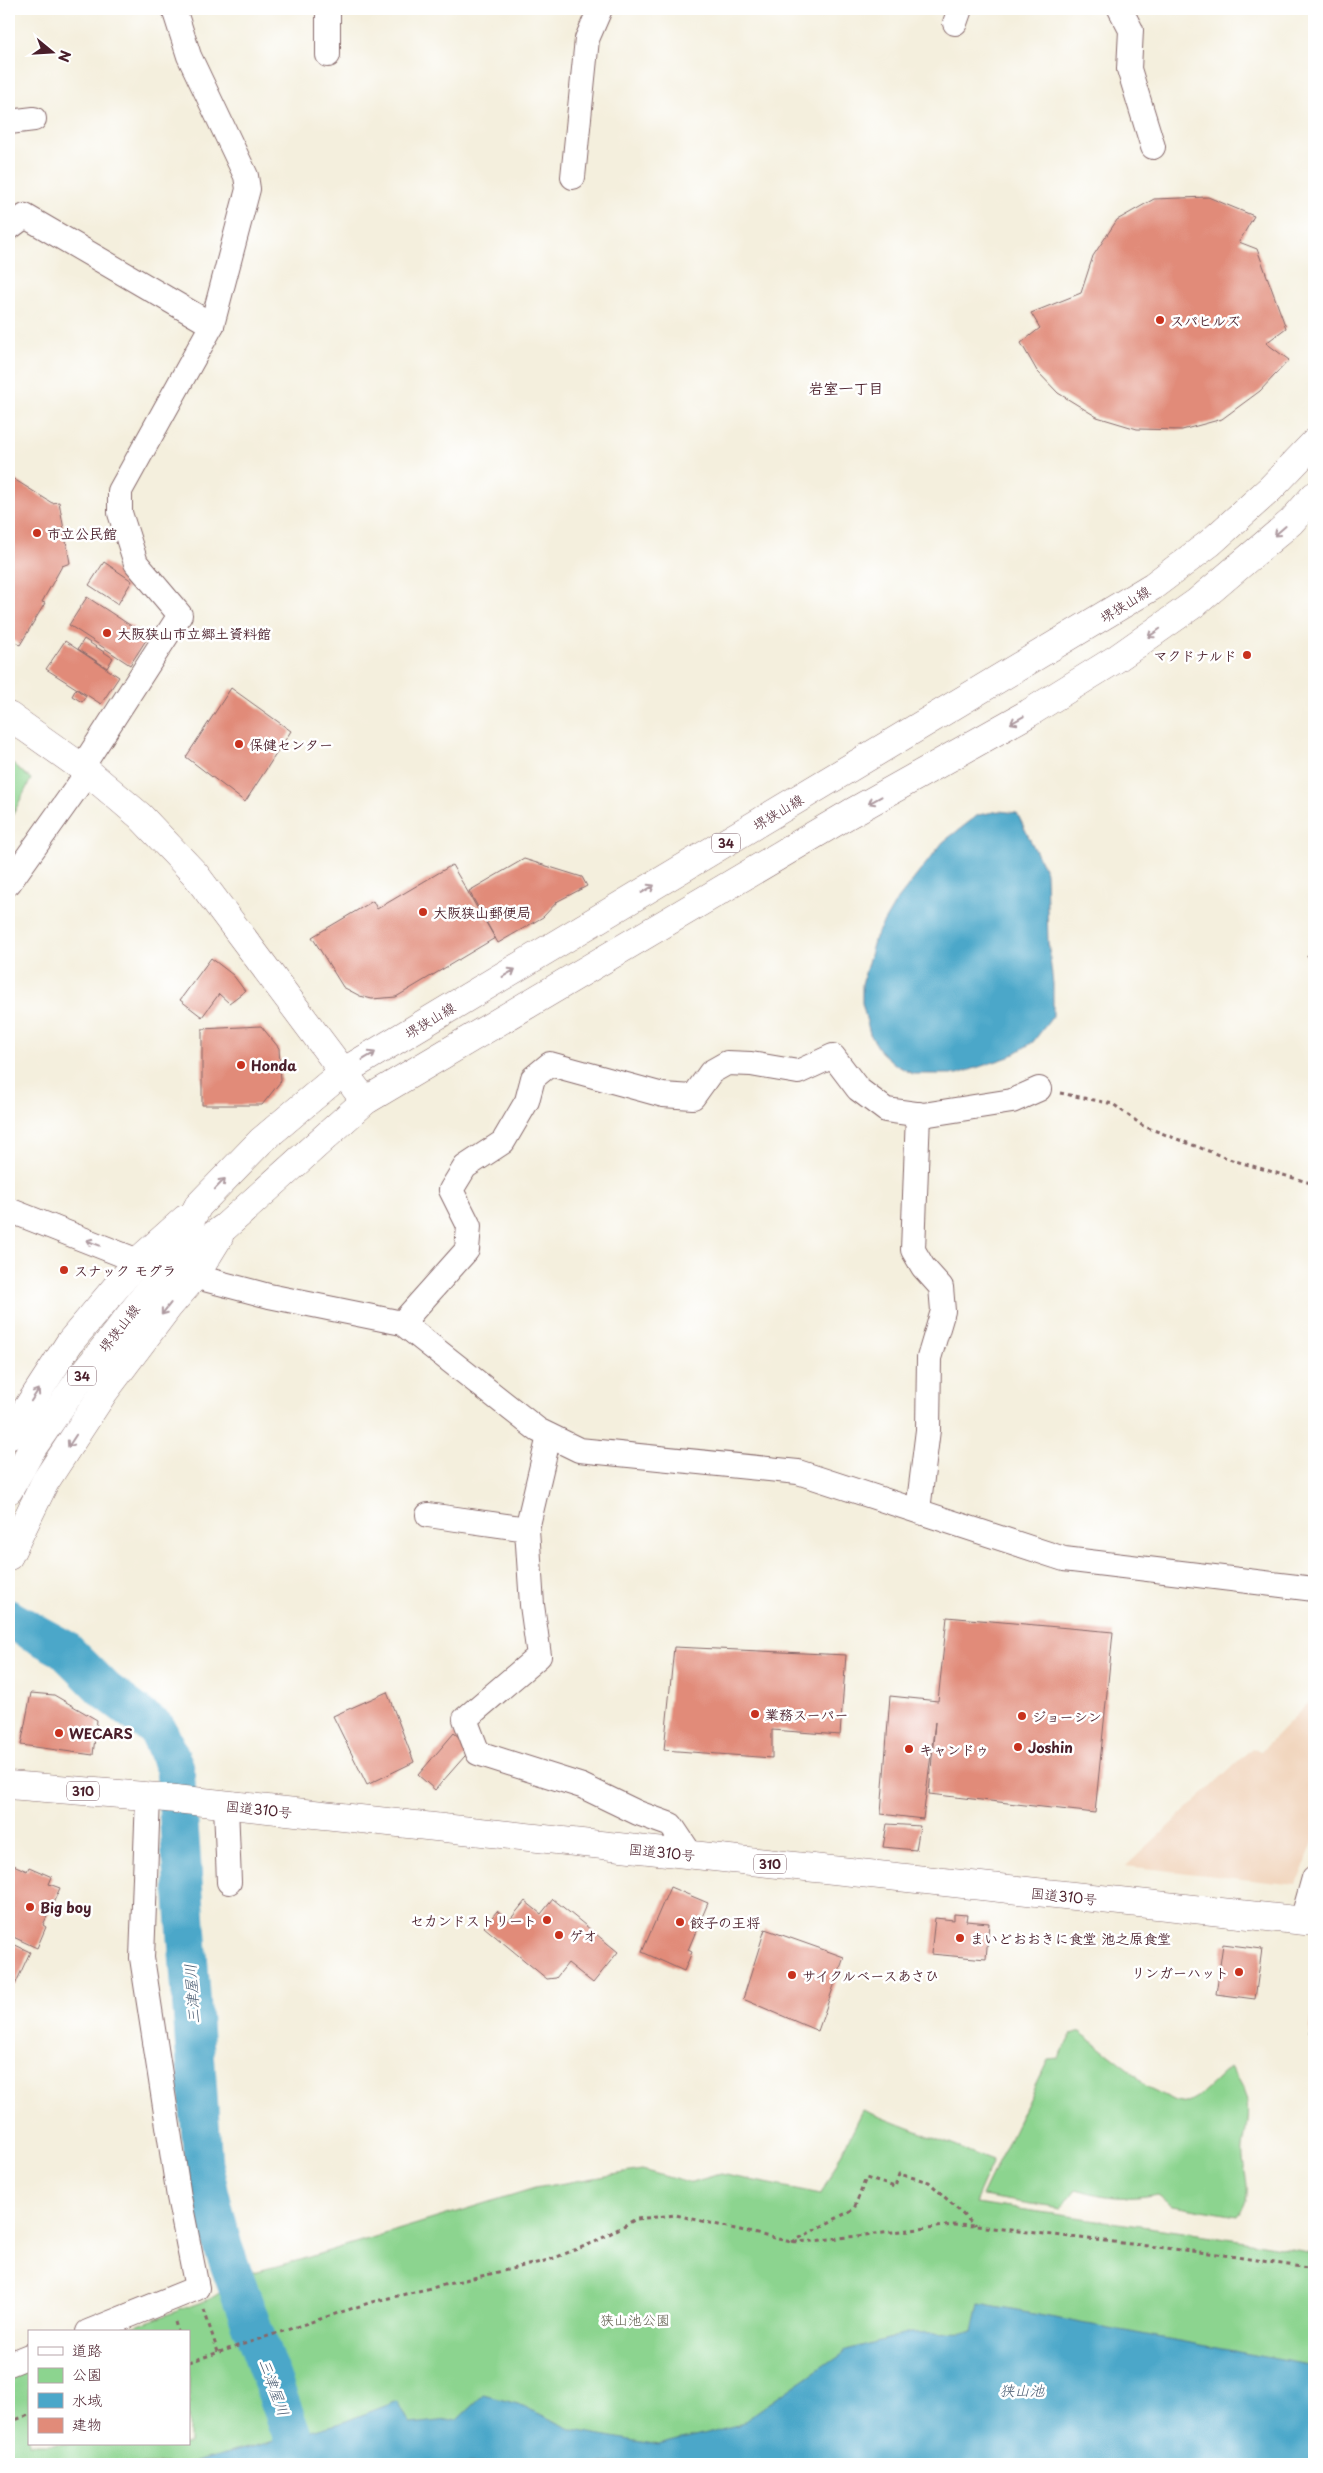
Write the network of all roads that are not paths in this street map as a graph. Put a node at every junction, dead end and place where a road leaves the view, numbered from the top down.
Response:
1 (174, 9) edge
2 (328, 9) edge
3 (600, 9) edge
4 (1120, 9) edge
5 (328, 55) dead end
6 (34, 119) dead end
7 (9, 122) edge
8 (1153, 147) dead end
9 (572, 177) dead end
10 (9, 228) edge
11 (212, 325) junction
12 (1314, 443) edge
13 (1314, 496) edge
14 (9, 716) edge
15 (85, 770) junction
16 (9, 882) edge
17 (343, 1072) junction
18 (1039, 1089) road end
19 (365, 1101) junction
20 (918, 1114) junction
21 (198, 1206) junction
22 (9, 1210) edge
23 (225, 1227) junction
24 (138, 1260) junction
25 (166, 1268) junction
26 (195, 1276) junction
27 (402, 1323) junction
28 (9, 1436) edge
29 (549, 1436) junction
30 (9, 1490) edge
31 (918, 1510) junction
32 (428, 1515) dead end
33 (527, 1529) junction
34 (9, 1556) edge
35 (1314, 1589) edge
36 (9, 1785) edge
37 (152, 1797) junction
38 (226, 1806) junction
39 (690, 1855) junction
40 (1314, 1878) edge
41 (229, 1882) dead end
42 (1308, 1922) edge
43 (93, 2330) edge
44 (28, 2356) edge
45 (9, 2364) edge

1 - 11 street
2 - 5 street
3 - 9 street
4 - 8 street
6 - 7 street
10 - 11 street
11 - 15 street
17 -> 12 main road, 堺狭山線 / 34
13 -> 19 main road, 堺狭山線 / 34
14 - 15 main road
15 - 16 street
15 - 17 main road
17 - 19 main road
21 -> 17 main road, 堺狭山線 / 34
18 - 20 street
19 - 23 main road, 堺狭山線 / 34
20 - 27 street
20 - 31 street
21 - 24 main road
21 - 25 main road, 堺狭山線 / 34
24 -> 22 street
23 - 25 main road, 堺狭山線 / 34
23 - 26 main road
24 - 25 street
28 -> 24 main road
25 - 26 street
25 - 30 main road, 堺狭山線 / 34
26 - 27 street
26 -> 34 main road
27 - 29 street
29 - 31 street
29 - 33 street
31 - 35 street
32 - 33 street
33 - 39 street
36 - 37 main road, 国道310号 / 310
37 - 38 main road, 国道310号 / 310
37 - 43 street
38 - 39 main road, 国道310号 / 310
38 - 41 street
39 - 42 main road, 国道310号 / 310
40 - 42 street
44 - 45 street

